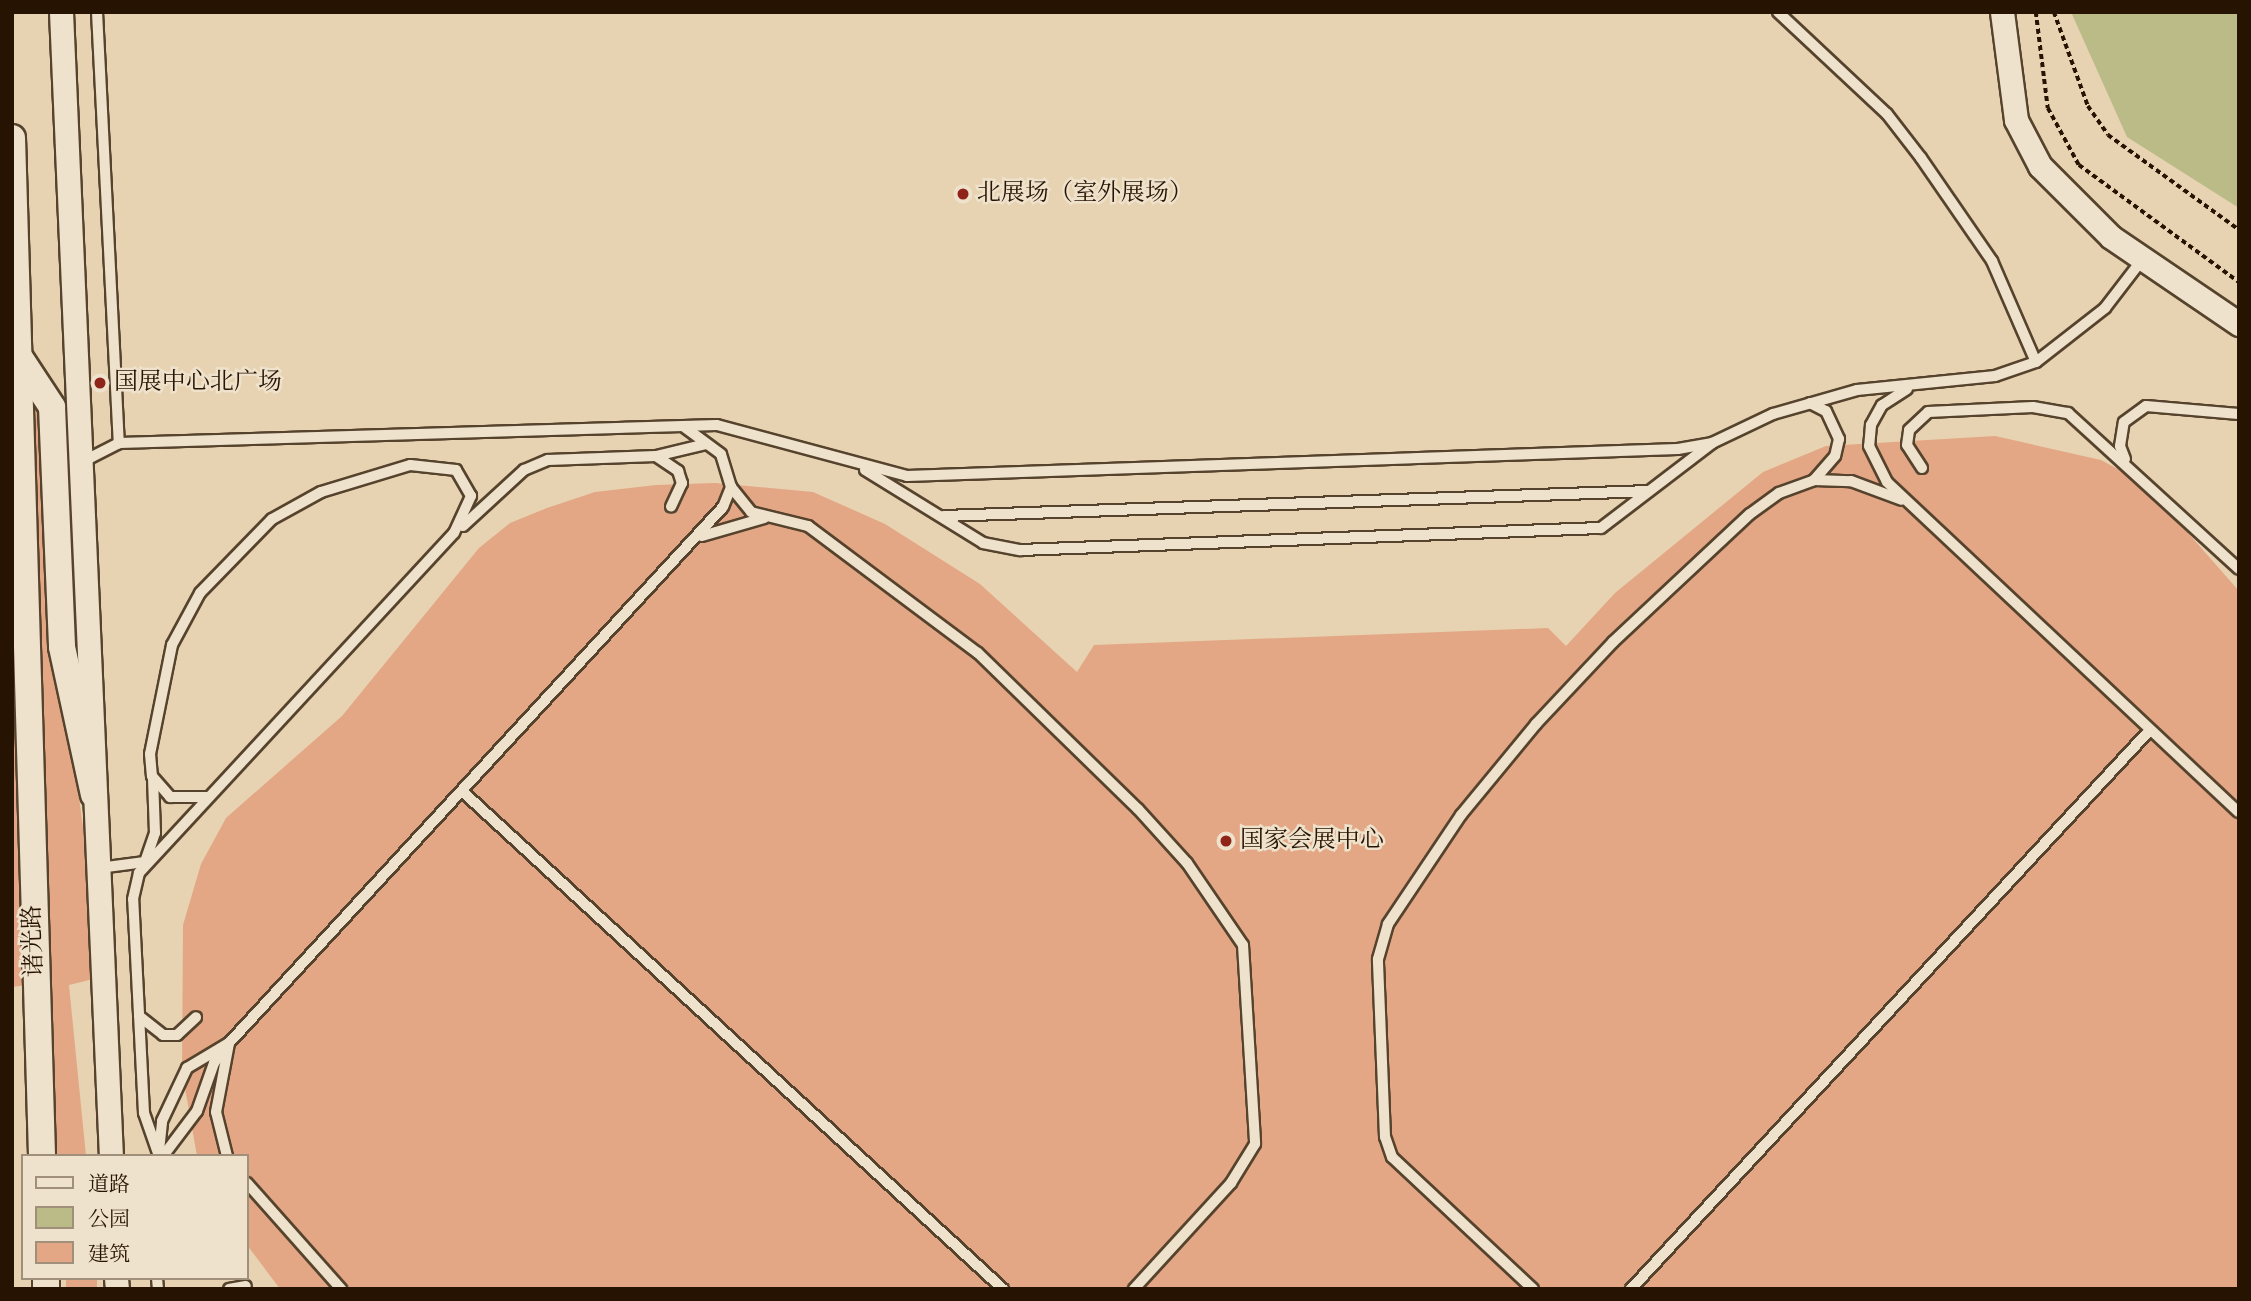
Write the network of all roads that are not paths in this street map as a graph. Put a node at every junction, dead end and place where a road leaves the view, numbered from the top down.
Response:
1 (61, 12) edge
2 (97, 12) edge
3 (1778, 12) edge
4 (2002, 12) edge
5 (12, 138) edge
6 (2141, 261) junction
7 (2239, 324) edge
8 (16, 352) junction
9 (2036, 362) junction
10 (1924, 383) junction
11 (1810, 403) junction
12 (2239, 414) edge
13 (683, 426) junction
14 (119, 443) junction
15 (1712, 443) junction
16 (706, 444) junction
17 (656, 456) junction
18 (840, 456) junction
19 (80, 463) junction
20 (2127, 465) junction
21 (1922, 468) dead end
22 (1814, 480) junction
23 (731, 487) junction
24 (1649, 491) junction
25 (1902, 500) junction
26 (671, 508) dead end
27 (944, 516) junction
28 (766, 518) junction
29 (454, 533) junction
30 (688, 548) junction
31 (2239, 569) edge
32 (17, 624) edge
33 (2150, 730) junction
34 (152, 776) junction
35 (462, 791) junction
36 (94, 794) junction
37 (206, 797) junction
38 (2239, 812) edge
39 (145, 862) junction
40 (99, 868) junction
41 (139, 1016) junction
42 (196, 1017) dead end
43 (229, 1043) junction
44 (41, 1154) edge
45 (111, 1154) edge
46 (159, 1154) edge
47 (160, 1154) edge
48 (162, 1154) edge
49 (226, 1154) edge
50 (248, 1184) edge
51 (244, 1284) edge
52 (229, 1289) edge
53 (341, 1289) edge
54 (1003, 1289) edge
55 (1135, 1289) edge
56 (1532, 1289) edge
57 (1630, 1289) edge

1 - 19 street
2 - 14 lane
3 - 9 lane
4 - 6 street
5 - 8 main road, 诸光路
6 - 7 street
6 - 9 lane
8 - 32 main road, 诸光路
8 - 36 main road
9 - 10 lane
10 - 11 lane
10 - 25 lane
11 - 15 lane
11 - 22 lane
12 - 20 lane
13 - 14 lane
13 - 16 lane
13 - 18 lane
14 - 19 lane
15 - 18 lane
15 - 24 lane
16 - 17 lane
16 - 23 lane
17 - 26 lane
17 - 29 lane
18 - 27 lane
19 - 36 street
20 - 21 lane
20 - 31 lane
22 - 25 lane
22 - 56 lane
23 - 28 lane
23 - 30 lane
24 - 27 lane
24 - 27 lane
25 - 33 lane
28 - 30 lane
28 - 55 lane
29 - 34 lane
29 - 37 lane
30 - 35 lane
32 - 44 main road, 诸光路
33 - 38 lane
33 - 57 lane
34 - 37 lane
34 - 39 lane
35 - 43 lane
35 - 54 lane
36 - 40 street
37 - 39 lane
39 - 40 lane
39 - 41 lane
40 - 45 street
41 - 42 lane
41 - 46 lane
43 - 47 lane
43 - 48 lane
43 - 49 lane
50 - 53 lane
51 - 52 lane

